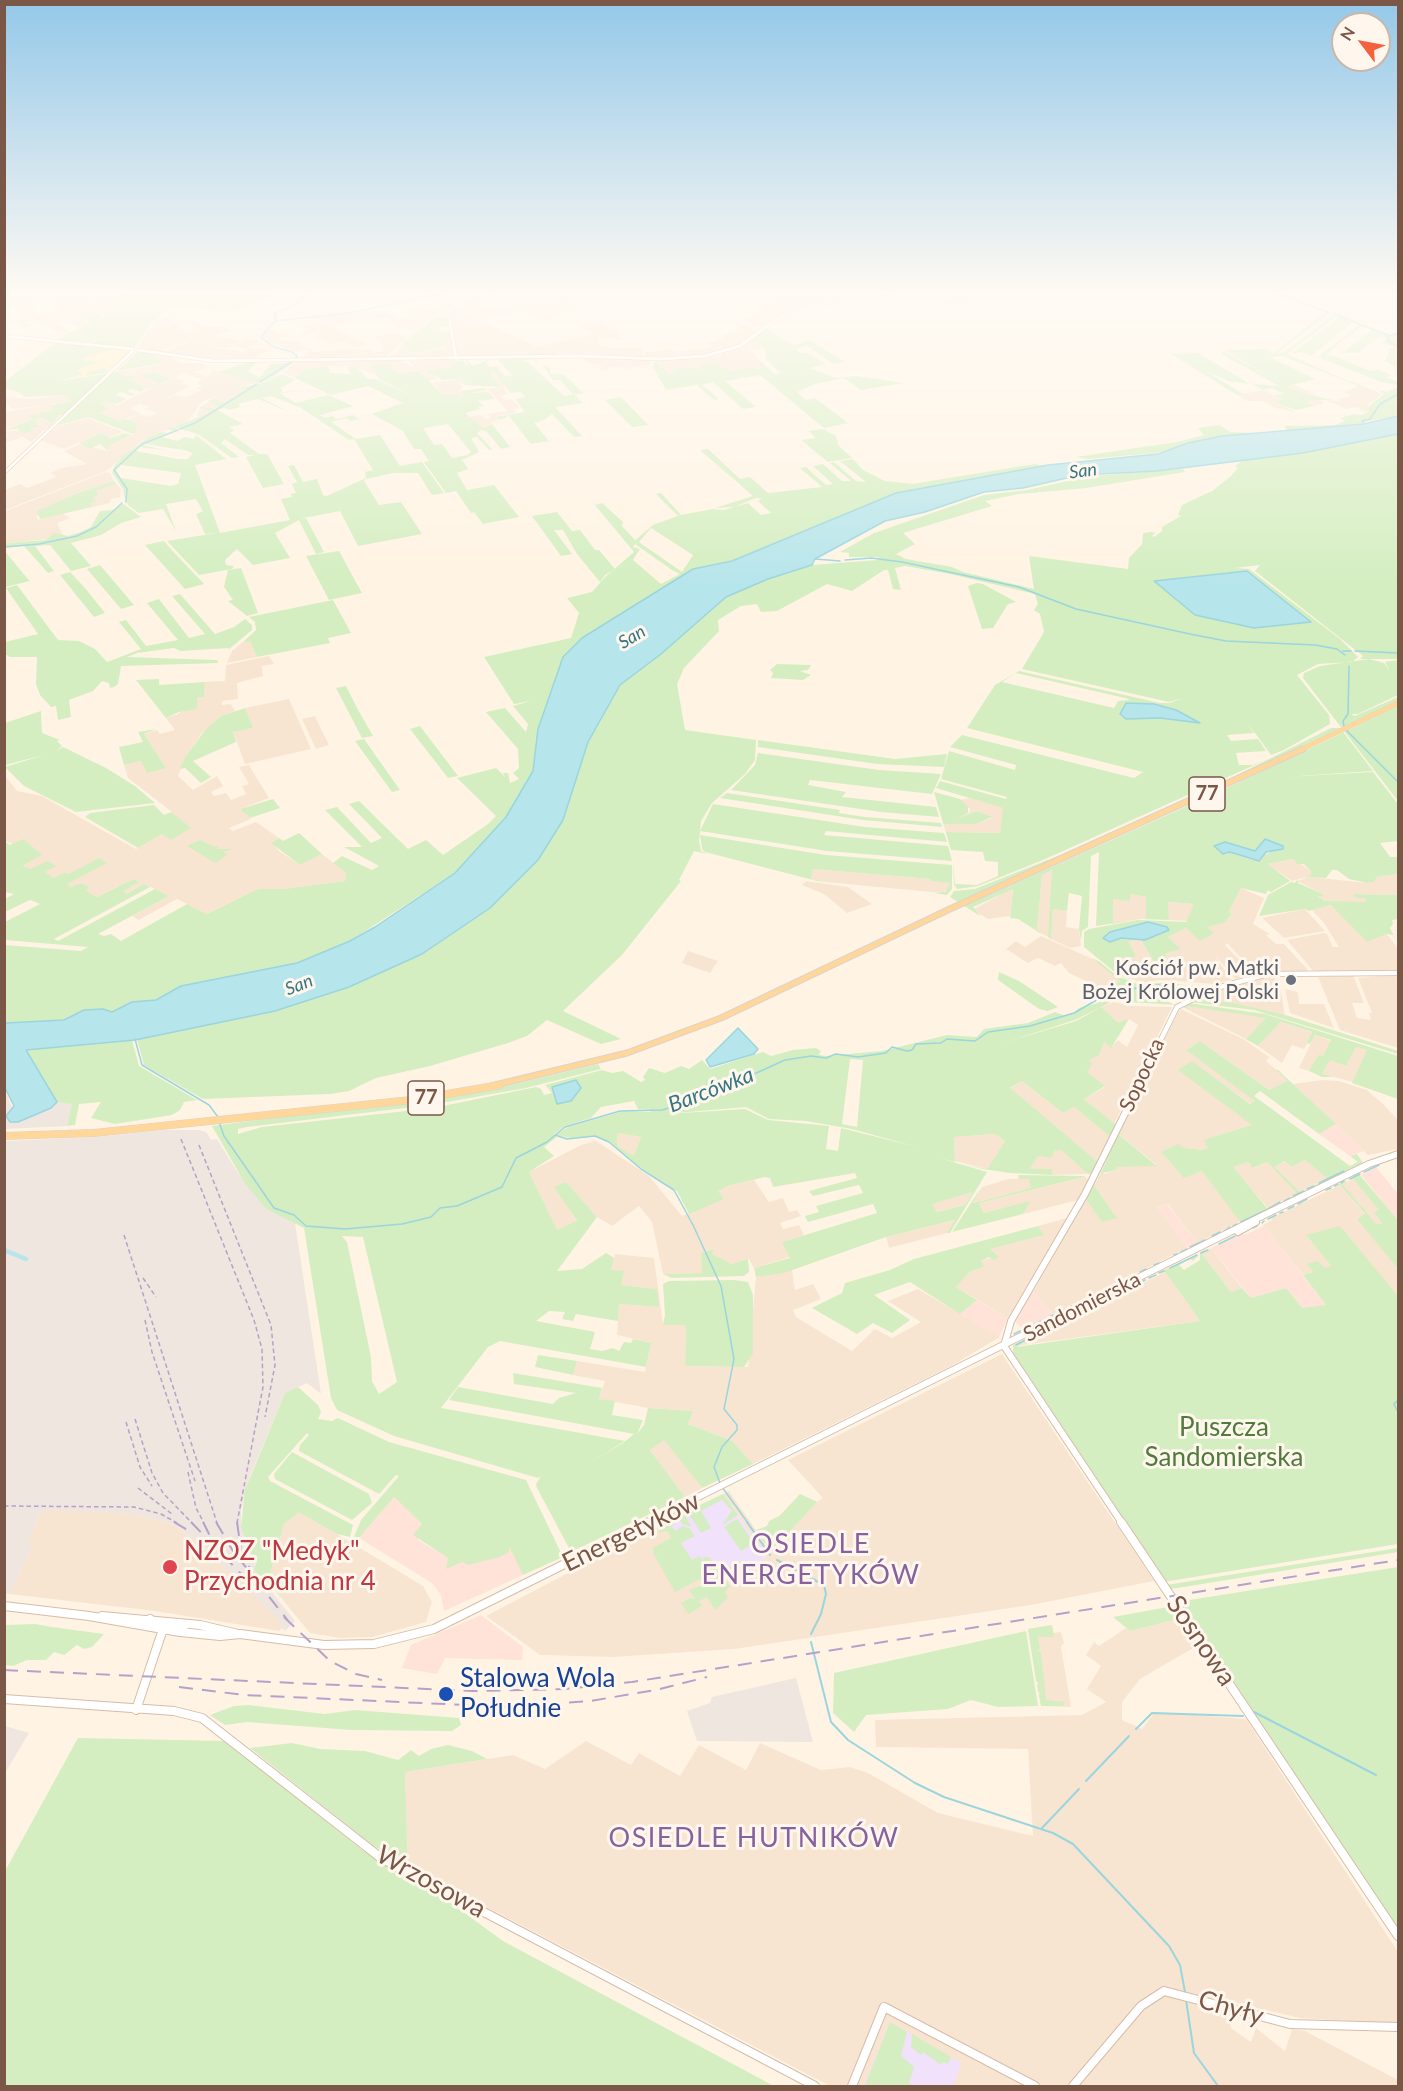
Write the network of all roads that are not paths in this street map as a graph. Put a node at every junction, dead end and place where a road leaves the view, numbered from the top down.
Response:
1 (92, 391) edge
2 (4, 473) edge
3 (1398, 703) edge
4 (1398, 973) edge
5 (4, 1136) edge
6 (1398, 1154) edge
7 (1004, 1346) junction
8 (4, 1606) edge
9 (89, 1616) junction
10 (150, 1619) junction
11 (189, 1624) junction
12 (163, 1629) junction
13 (240, 1635) junction
14 (4, 1699) edge
15 (136, 1710) junction
16 (1398, 1936) edge
17 (1398, 2027) edge
18 (815, 2086) edge
19 (852, 2086) edge
20 (1035, 2086) edge
21 (1073, 2086) edge

1 - 2 street
3 - 5 main road, 77
4 - 7 street, Sopocka
6 - 7 street, Sandomierska
7 - 13 street, Energetyków
7 - 16 street, Sosnowa
8 - 9 street, Energetyków
9 - 10 street, Energetyków
9 - 12 street, Energetyków
10 - 11 street, Energetyków
10 - 12 street
11 - 12 street
11 - 13 street, Energetyków
12 - 13 street, Energetyków
12 - 15 street
14 - 15 street, Wrzosowa
15 - 18 street, Wrzosowa
17 - 21 street, Chyły
19 - 20 street

